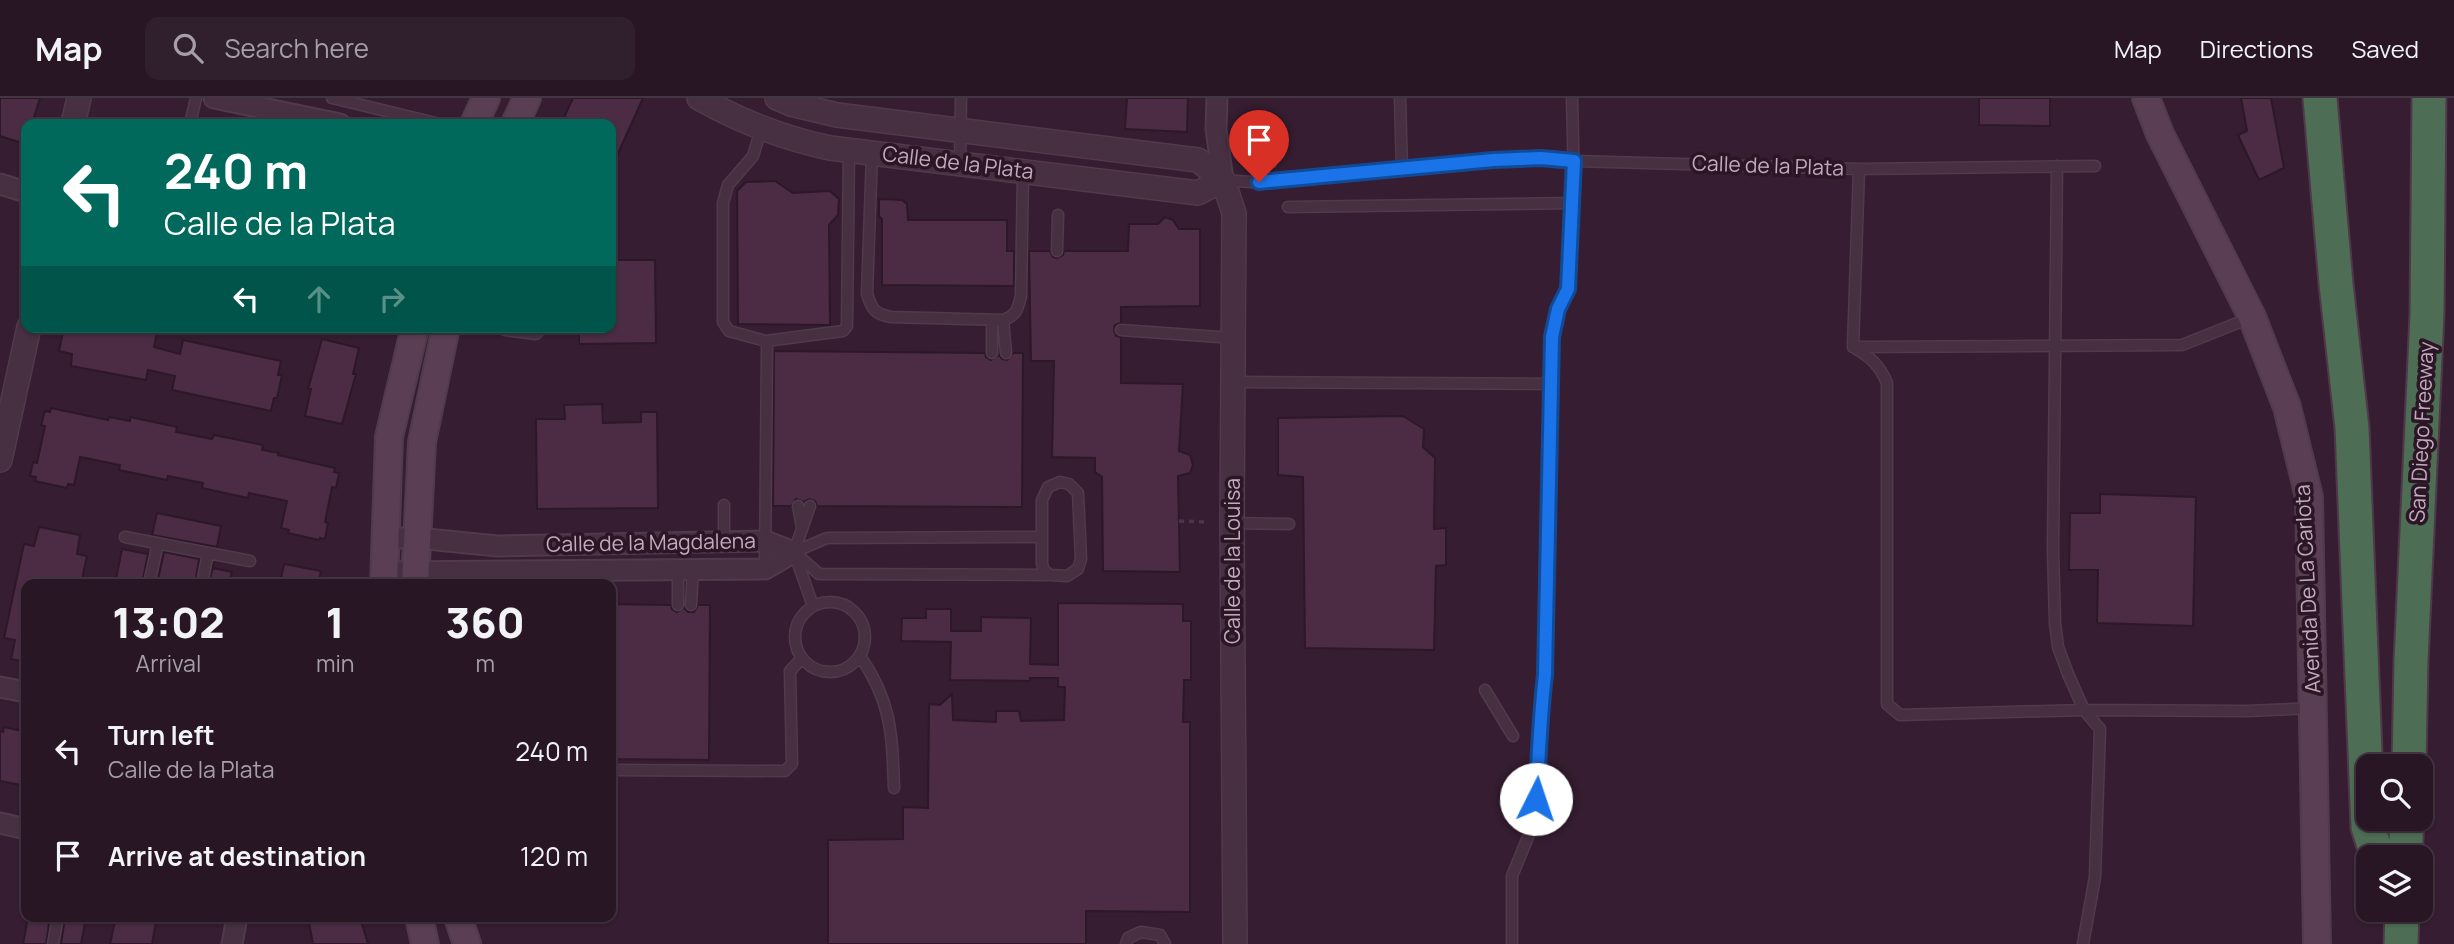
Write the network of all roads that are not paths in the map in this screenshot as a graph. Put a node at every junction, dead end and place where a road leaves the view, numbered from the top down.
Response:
1 (79, 98) edge
2 (196, 98) edge
3 (214, 98) edge
4 (332, 98) edge
5 (486, 98) edge
6 (527, 98) edge
7 (699, 98) edge
8 (777, 98) edge
9 (961, 98) edge
10 (1217, 98) edge
11 (1399, 98) edge
12 (1572, 98) edge
13 (2146, 98) edge
14 (2320, 98) edge
15 (2429, 98) edge
16 (75, 119) edge
17 (192, 119) edge
18 (316, 119) edge
19 (419, 119) edge
20 (476, 119) edge
21 (517, 119) edge
22 (761, 129) junction
23 (961, 131) junction
24 (849, 150) junction
25 (872, 152) junction
26 (1574, 161) junction
27 (960, 165) junction
28 (2057, 166) junction
29 (2095, 166) dead end
30 (1402, 169) junction
31 (1858, 169) junction
32 (1023, 171) junction
33 (1223, 180) junction
34 (0, 184) edge
35 (21, 190) edge
36 (1572, 203) junction
37 (1288, 207) dead end
38 (1058, 215) dead end
39 (1057, 251) dead end
40 (2252, 317) junction
41 (992, 320) junction
42 (1003, 320) junction
43 (1121, 330) dead end
44 (28, 333) edge
45 (414, 333) edge
46 (445, 333) edge
47 (1233, 338) junction
48 (766, 341) junction
49 (2056, 346) junction
50 (1853, 347) junction
51 (992, 353) dead end
52 (1006, 353) dead end
53 (1233, 382) junction
54 (1551, 384) junction
55 (0, 460) edge
56 (724, 505) dead end
57 (798, 506) dead end
58 (810, 506) dead end
59 (1232, 523) junction
60 (1289, 524) dead end
61 (802, 528) junction
62 (125, 537) dead end
63 (1041, 537) junction
64 (386, 538) junction
65 (417, 538) junction
66 (765, 541) junction
67 (724, 542) junction
68 (158, 543) junction
69 (794, 552) junction
70 (208, 553) junction
71 (250, 561) dead end
72 (686, 569) junction
73 (765, 569) junction
74 (1050, 575) junction
75 (415, 577) edge
76 (384, 578) edge
77 (150, 579) edge
78 (203, 579) edge
79 (678, 605) dead end
80 (691, 605) dead end
81 (813, 606) junction
82 (860, 656) junction
83 (802, 659) junction
84 (0, 687) edge
85 (1485, 690) dead end
86 (21, 691) edge
87 (2314, 708) junction
88 (2084, 710) junction
89 (1513, 736) dead end
90 (2409, 754) edge
91 (616, 770) edge
92 (894, 788) dead end
93 (0, 823) edge
94 (21, 828) edge
95 (2374, 845) edge
96 (57, 922) edge
97 (236, 922) edge
98 (420, 922) edge
99 (460, 922) edge
100 (53, 944) edge
101 (232, 944) edge
102 (425, 944) edge
103 (467, 944) edge
104 (1126, 944) edge
105 (1165, 944) edge
106 (1235, 944) edge
107 (1513, 944) edge
108 (2082, 944) edge
109 (2318, 944) edge

1 - 16 street
2 - 17 lane
3 - 18 street
4 - 19 lane
5 - 20 main road
6 - 21 main road
7 - 22 street, Calle de la Plata
8 - 23 street, Calle de la Plata
9 - 23 lane
10 - 33 street
11 - 30 lane
12 - 26 lane
13 - 40 main road, Avenida De La Carlota
14 - 95 highway
15 - 90 highway, San Diego Freeway
22 - 24 street, Calle de la Plata
22 - 48 lane
23 - 27 lane
23 - 33 street, Calle de la Plata
24 - 25 street, Calle de la Plata
24 - 48 lane
25 - 27 street, Calle de la Plata
25 - 41 lane
26 - 30 lane, Calle de la Plata
26 - 31 lane, Calle de la Plata
26 - 36 lane
27 - 32 street, Calle de la Plata
28 - 29 lane
28 - 31 lane
28 - 49 lane
30 - 33 lane, Calle de la Plata
31 - 50 lane, Calle de la Plata
32 - 33 street, Calle de la Plata
32 - 42 lane
33 - 47 street, Calle de la Louisa
34 - 35 street
36 - 37 lane
36 - 54 lane
38 - 39 lane
40 - 49 lane
40 - 87 main road, Avenida De La Carlota
41 - 42 lane
41 - 51 lane
42 - 52 lane
43 - 47 lane
44 - 55 street
45 - 64 main road
46 - 65 main road
47 - 53 street, Calle de la Louisa
48 - 66 lane
49 - 50 lane
49 - 88 lane
50 - 88 lane
53 - 54 lane
53 - 59 street, Calle de la Louisa
54 - 107 lane
56 - 67 lane
57 - 61 lane
58 - 61 lane
59 - 60 lane
59 - 106 street, Calle de la Louisa
61 - 69 lane
62 - 68 lane
63 - 69 lane
63 - 74 lane
63 - 74 lane
64 - 65 street, Calle de la Magdalena
64 - 76 main road
65 - 67 street, Calle de la Magdalena
65 - 75 main road
66 - 67 street, Calle de la Magdalena
66 - 69 street, Calle de la Magdalena
66 - 73 lane
68 - 70 lane
68 - 77 lane
69 - 73 street, Calle de la Magdalena
69 - 74 lane
69 - 81 lane
70 - 71 lane
70 - 78 lane
72 - 73 street, Calle de la Magdalena
72 - 75 street, Calle de la Magdalena
72 - 79 lane
72 - 80 lane
75 - 76 street, Calle de la Magdalena
81 - 82 lane
81 - 83 lane
82 - 83 lane
82 - 92 lane
83 - 91 lane
84 - 86 street
85 - 89 lane
87 - 88 lane
87 - 109 main road, Avenida De La Carlota
88 - 108 lane
93 - 94 street
96 - 100 lane
97 - 101 street
98 - 102 main road
99 - 103 main road
104 - 105 lane

